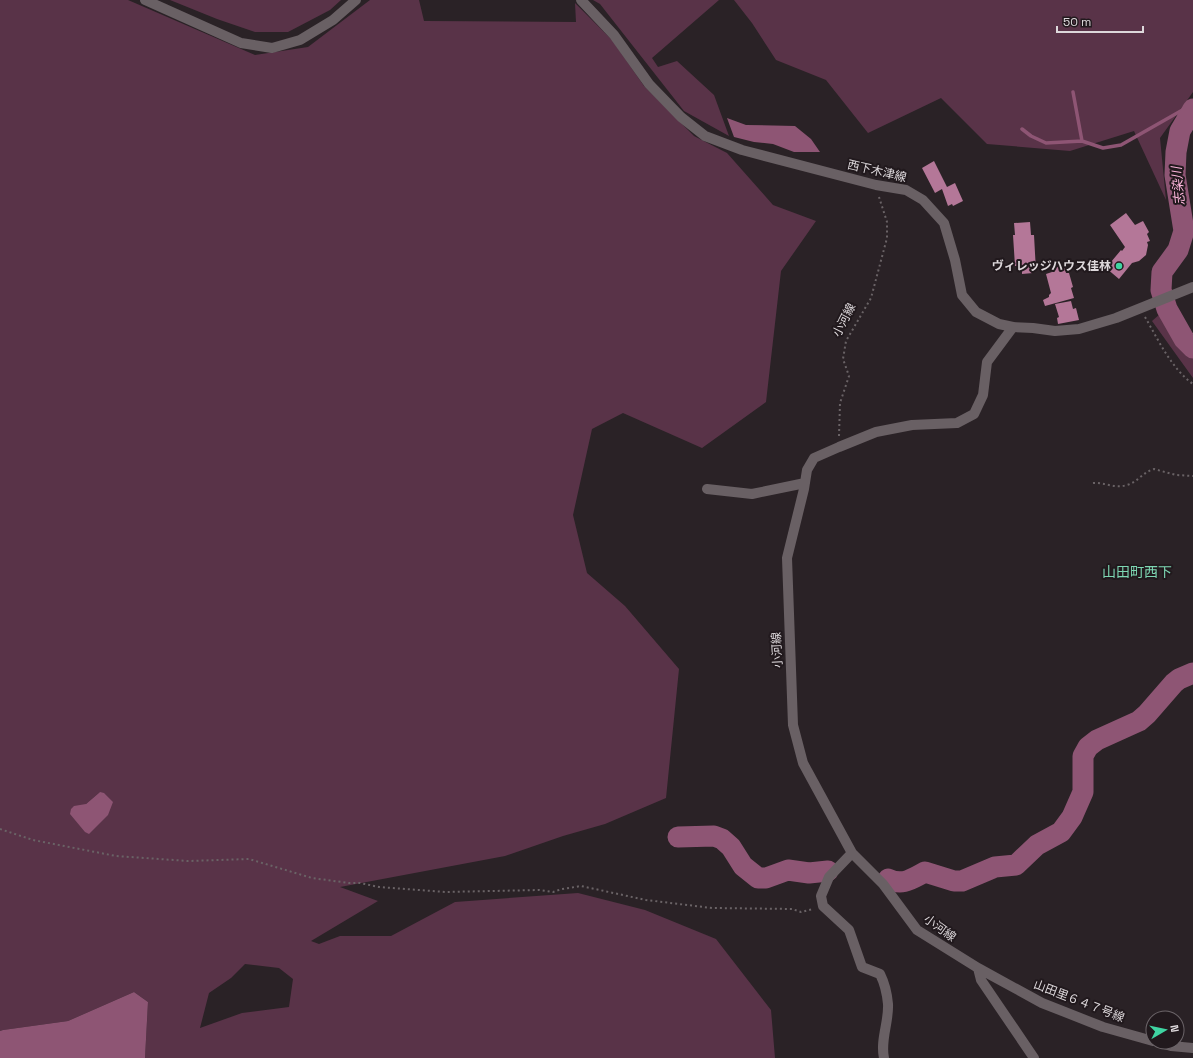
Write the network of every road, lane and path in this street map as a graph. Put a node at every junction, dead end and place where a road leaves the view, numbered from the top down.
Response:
1 (145, 0) edge
2 (356, 0) edge
3 (581, 0) edge
4 (876, 185) junction
5 (1193, 287) edge
6 (1144, 308) junction
7 (1013, 327) junction
8 (1193, 384) edge
9 (838, 447) junction
10 (1193, 476) edge
11 (805, 483) junction
12 (1092, 483) dead end
13 (707, 489) dead end
14 (0, 829) edge
15 (852, 853) junction
16 (823, 906) junction
17 (978, 968) junction
18 (1145, 1039) edge
19 (884, 1058) edge
20 (1034, 1058) edge

1 - 2 street
3 - 4 street, 西下木津線
4 - 7 street, 西下木津線
4 - 9 path, 小河線
5 - 6 street, 西下木津線
6 - 7 street, 西下木津線
6 - 8 path
7 - 9 street
9 - 11 street, 小河線
10 - 12 path
11 - 13 street
11 - 15 street, 小河線
14 - 16 path
15 - 16 street
15 - 17 street, 小河線
16 - 19 street
17 - 18 street, 山田里６４７号線
17 - 20 street

